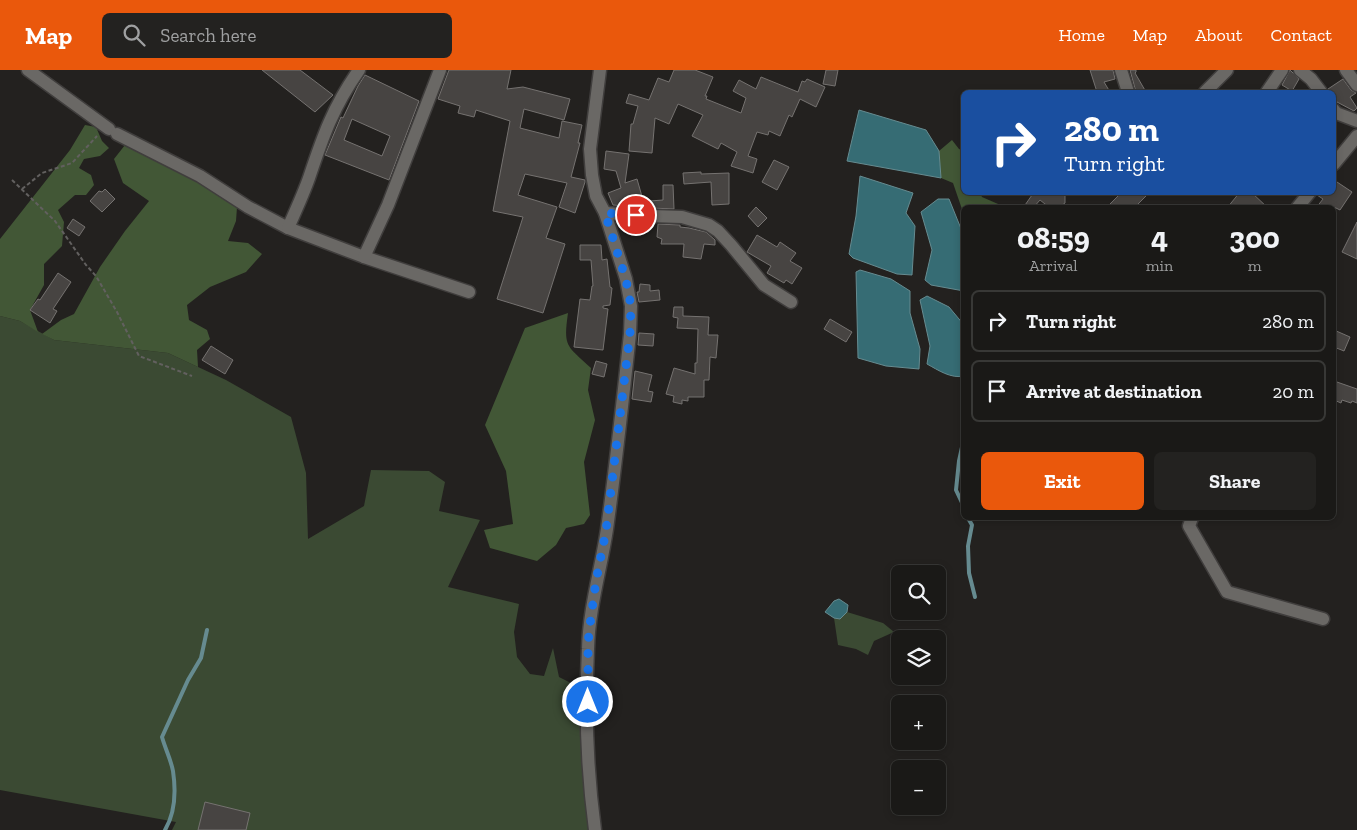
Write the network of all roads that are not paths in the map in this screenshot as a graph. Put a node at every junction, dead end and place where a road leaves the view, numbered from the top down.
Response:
1 (28, 70) edge
2 (359, 70) edge
3 (440, 70) edge
4 (600, 70) edge
5 (1121, 70) edge
6 (1227, 70) edge
7 (1282, 70) edge
8 (1300, 70) edge
9 (1346, 70) edge
10 (1357, 85) edge
11 (1127, 90) edge
12 (1207, 90) edge
13 (1268, 90) edge
14 (1319, 90) edge
15 (1336, 113) edge
16 (1357, 121) edge
17 (1357, 136) edge
18 (1336, 162) edge
19 (1308, 195) edge
20 (1299, 205) edge
21 (605, 213) junction
22 (288, 228) junction
23 (364, 257) junction
24 (469, 292) dead end
25 (791, 302) dead end
26 (1191, 520) edge
27 (1323, 619) dead end
28 (594, 830) edge

1 - 22 street
2 - 22 street
3 - 23 street
4 - 21 street
5 - 11 street
6 - 12 street
7 - 13 street
8 - 14 street
9 - 10 street
15 - 16 street
17 - 18 street
19 - 20 street
21 - 25 street
21 - 28 street
22 - 23 street
23 - 24 street
26 - 27 street

